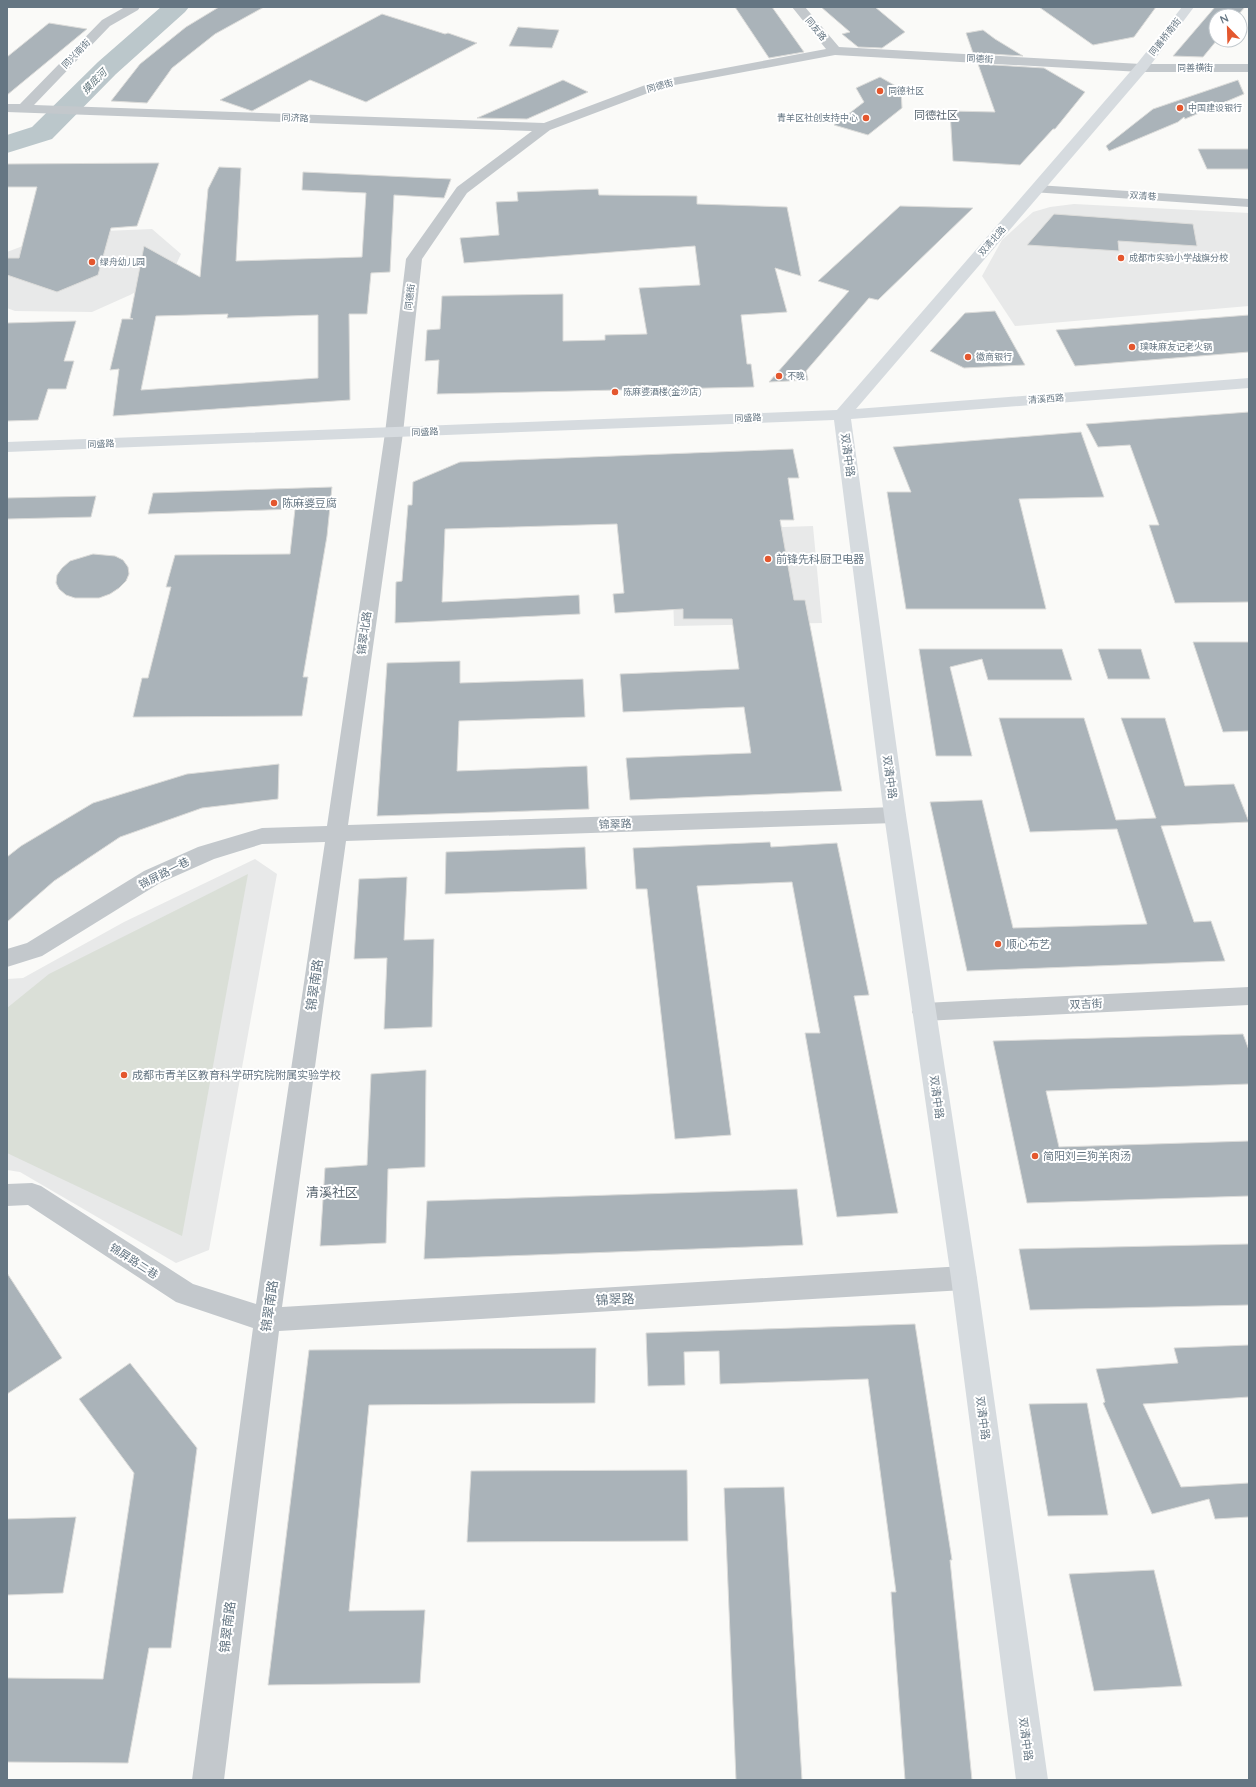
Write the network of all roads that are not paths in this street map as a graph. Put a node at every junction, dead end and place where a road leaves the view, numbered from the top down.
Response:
1 (134, 7) edge
2 (798, 7) edge
3 (1188, 7) edge
4 (835, 51) junction
5 (1141, 68) junction
6 (1249, 68) edge
7 (7, 108) edge
8 (24, 108) junction
9 (545, 127) junction
10 (1037, 189) junction
11 (1249, 203) edge
12 (1249, 383) edge
13 (842, 415) junction
14 (394, 433) junction
15 (7, 447) edge
16 (895, 815) junction
17 (335, 833) junction
18 (7, 958) edge
19 (1249, 996) edge
20 (924, 1012) junction
21 (7, 1195) edge
22 (964, 1278) junction
23 (266, 1320) junction
24 (208, 1780) edge
25 (1032, 1780) edge

1 - 8 street, 同兴南街
2 - 4 street, 同友路
3 - 5 street, 同善桥南街
4 - 5 street, 同德街
4 - 9 street, 同德街
5 - 6 street, 同善横街
5 - 10 street, 双清北路
7 - 8 street
8 - 9 street, 同济路
9 - 14 street, 同德街
10 - 11 street, 双清巷
10 - 13 street, 双清北路
12 - 13 street, 清溪西路
13 - 14 street, 同盛路
13 - 16 street, 双清中路
14 - 15 street, 同盛路
14 - 17 street, 锦翠北路
16 - 17 street, 锦翠路
16 - 20 street, 双清中路
17 - 18 street, 锦屏路一巷
17 - 23 street, 锦翠南路
19 - 20 street, 双吉街
20 - 22 street, 双清中路
21 - 23 street, 锦屏路二巷
22 - 23 street, 锦翠路
22 - 25 street, 双清中路
23 - 24 street, 锦翠南路

